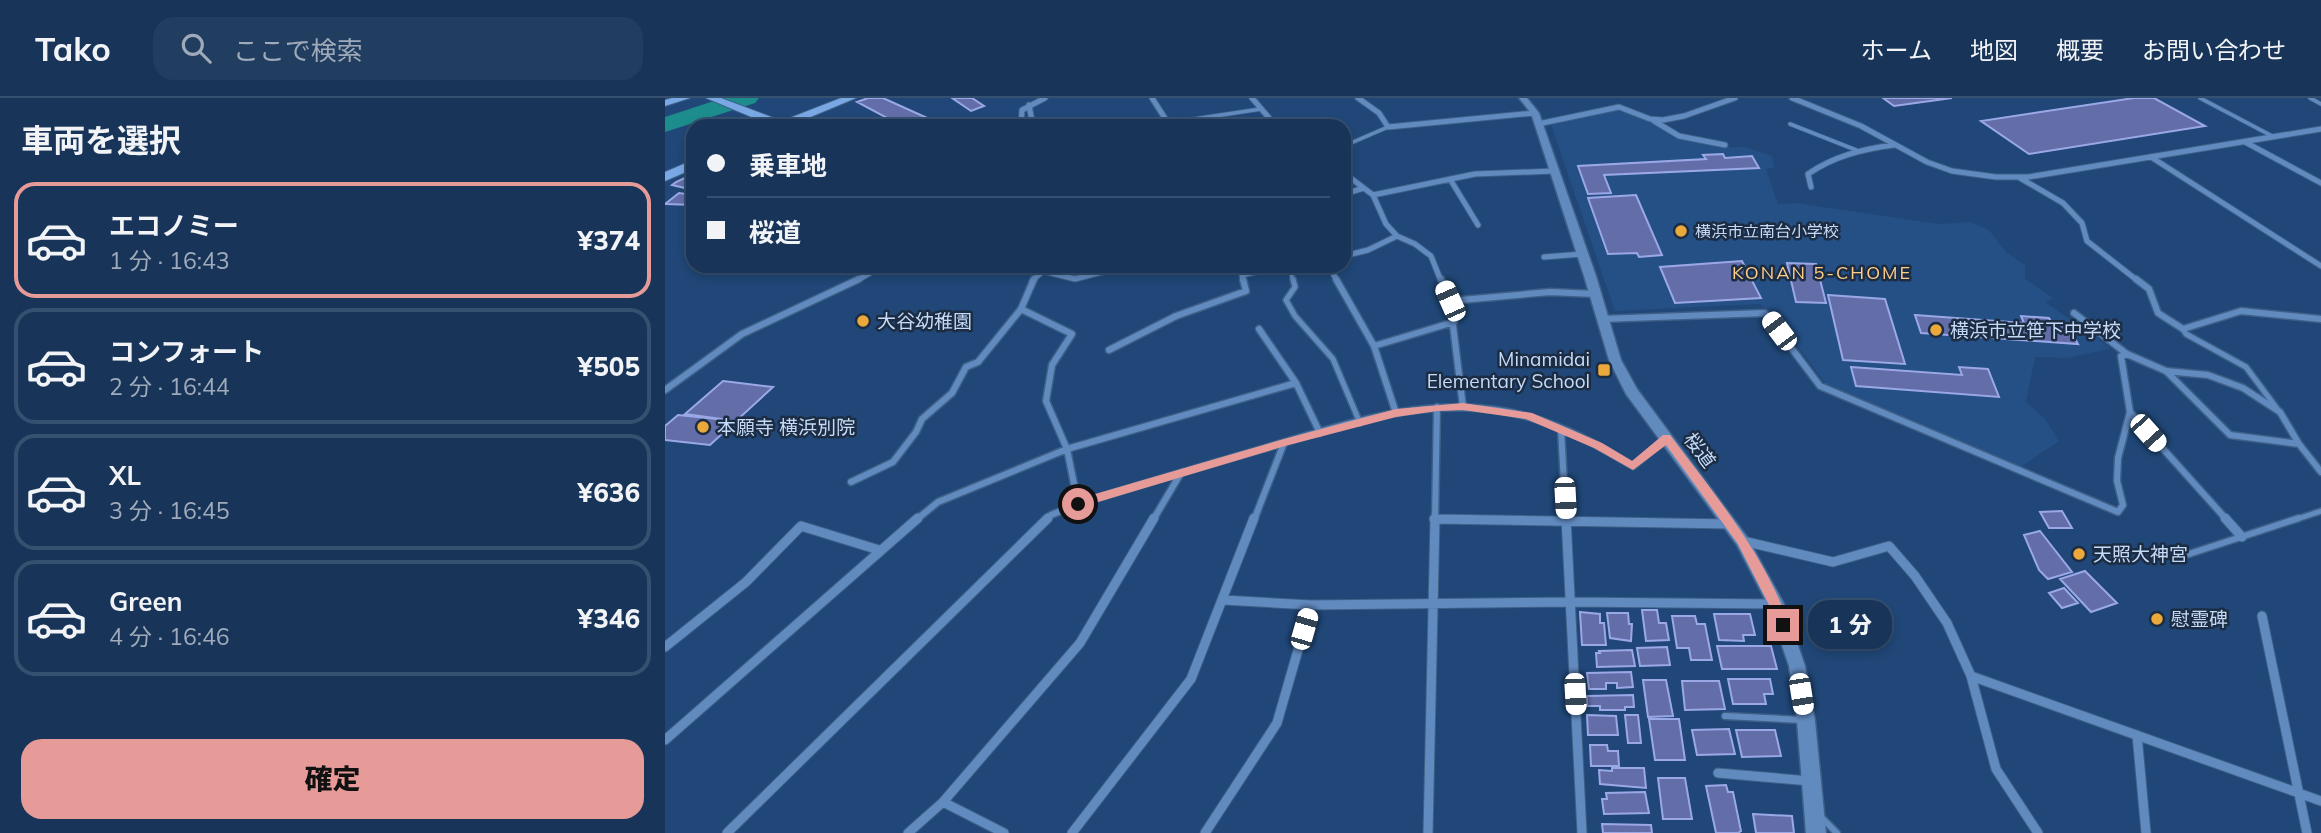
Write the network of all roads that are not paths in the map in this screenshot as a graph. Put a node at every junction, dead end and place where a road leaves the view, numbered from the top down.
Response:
1 (685, 98) edge
2 (835, 98) edge
3 (851, 98) edge
4 (1045, 98) edge
5 (1152, 98) edge
6 (1252, 98) edge
7 (1359, 98) edge
8 (1523, 98) edge
9 (1735, 98) edge
10 (1792, 98) edge
11 (2200, 98) edge
12 (2311, 98) edge
13 (713, 99) edge
14 (665, 103) edge
15 (2321, 104) edge
16 (1029, 105) junction
17 (1261, 109) junction
18 (1535, 113) junction
19 (759, 119) edge
20 (788, 119) edge
21 (792, 119) edge
22 (1021, 119) edge
23 (1032, 119) edge
24 (1165, 119) edge
25 (1199, 119) edge
26 (1270, 119) edge
27 (1654, 120) junction
28 (1538, 124) junction
29 (1790, 124) dead end
30 (1388, 127) junction
31 (2321, 129) edge
32 (2272, 136) junction
33 (2244, 141) junction
34 (1351, 145) edge
35 (1725, 145) dead end
36 (1895, 145) junction
37 (1856, 150) junction
38 (2151, 157) junction
39 (686, 161) edge
40 (686, 167) edge
41 (665, 170) edge
42 (1554, 171) junction
43 (665, 177) edge
44 (2019, 177) junction
45 (1351, 178) edge
46 (1450, 179) junction
47 (2321, 183) edge
48 (1811, 187) dead end
49 (1364, 188) junction
50 (1351, 192) edge
51 (1373, 195) junction
52 (1478, 225) dead end
53 (1397, 236) junction
54 (1351, 254) edge
55 (1583, 254) junction
56 (1544, 257) dead end
57 (2321, 267) edge
58 (870, 273) edge
59 (1041, 273) edge
60 (1051, 273) edge
61 (1098, 273) edge
62 (1251, 273) edge
63 (1291, 273) edge
64 (1333, 273) edge
65 (1595, 294) junction
66 (1450, 301) junction
67 (1021, 309) junction
68 (2074, 313) dead end
69 (1602, 319) junction
70 (2321, 319) edge
71 (1454, 322) junction
72 (1259, 329) dead end
73 (2183, 329) junction
74 (1374, 346) junction
75 (1109, 350) dead end
76 (2127, 354) junction
77 (2166, 371) junction
78 (1296, 383) junction
79 (665, 390) edge
80 (1463, 407) junction
81 (1437, 408) junction
82 (2130, 412) junction
83 (2280, 412) junction
84 (1396, 413) junction
85 (1360, 423) junction
86 (1561, 429) junction
87 (1320, 433) junction
88 (1667, 438) junction
89 (1284, 443) junction
90 (2299, 444) junction
91 (1067, 449) junction
92 (1181, 472) junction
93 (2321, 472) edge
94 (851, 482) dead end
95 (1078, 504) junction
96 (2321, 511) edge
97 (1434, 519) junction
98 (1566, 521) junction
99 (1730, 524) junction
100 (2242, 537) junction
101 (1742, 541) junction
102 (879, 550) junction
103 (2186, 555) dead end
104 (1223, 600) junction
105 (1571, 602) junction
106 (1433, 603) junction
107 (1776, 604) junction
108 (1311, 605) junction
109 (2262, 616) dead end
110 (665, 647) edge
111 (1971, 676) junction
112 (1725, 716) dead end
113 (1806, 721) junction
114 (2137, 735) junction
115 (665, 740) edge
116 (1718, 773) dead end
117 (1810, 782) junction
118 (2299, 793) junction
119 (2321, 801) edge
120 (943, 802) junction
121 (1813, 808) junction
122 (727, 833) edge
123 (908, 833) edge
124 (1004, 833) edge
125 (1072, 833) edge
126 (1205, 833) edge
127 (1429, 833) edge
128 (1582, 833) edge
129 (1816, 833) edge
130 (1837, 833) edge
131 (2038, 833) edge
132 (2146, 833) edge
133 (2307, 833) edge

1 - 14 main road
2 - 20 main road
3 - 21 main road
4 - 16 street
5 - 24 street
6 - 17 street
7 - 30 street
8 - 18 street, 桜道
9 - 27 street
10 - 36 street
11 - 32 lane
12 - 15 lane
13 - 19 main road
16 - 22 street
16 - 23 street
17 - 25 lane
17 - 26 street
18 - 28 street, 桜道
18 - 30 street
27 - 28 street
27 - 35 street
28 - 42 street, 桜道
29 - 37 lane
30 - 34 lane
31 - 32 street
32 - 33 street
33 - 38 street
33 - 47 street
36 - 37 street
36 - 44 street
37 - 48 street
38 - 44 street
38 - 57 street
39 - 41 main road
40 - 43 main road
42 - 46 street
42 - 55 street, 桜道
44 - 73 street
45 - 49 street
46 - 51 street
46 - 52 street
49 - 50 street
49 - 51 street
51 - 53 street
53 - 54 street
53 - 66 street
55 - 56 street
55 - 65 street, 桜道
58 - 79 street
59 - 67 street
60 - 61 street
62 - 75 street
63 - 85 lane
64 - 74 street
65 - 66 street
65 - 69 street, 桜道
66 - 71 street
67 - 91 street
67 - 94 street
68 - 76 street
69 - 82 street
69 - 88 street, 桜道
70 - 73 street
71 - 74 street
71 - 80 street
72 - 78 street
73 - 83 lane
74 - 84 street
76 - 77 street
76 - 82 street
77 - 83 street
77 - 90 street
78 - 87 street
78 - 91 street
80 - 81 street
80 - 86 street
81 - 84 street
81 - 97 street
82 - 100 street
83 - 90 street
84 - 85 street
85 - 87 street
86 - 88 street
86 - 98 street
87 - 89 street
88 - 99 street, 桜道
89 - 92 street
89 - 104 street
90 - 93 street
91 - 95 street
91 - 102 street
92 - 95 street
92 - 120 street
95 - 122 street
96 - 100 lane
97 - 98 street
97 - 106 street
98 - 99 street
98 - 105 street
99 - 101 street, 桜道
100 - 103 lane
101 - 107 street, 桜道
101 - 111 street
102 - 110 street
102 - 115 street
104 - 108 street
104 - 125 street
105 - 106 street
105 - 107 street
105 - 128 street
106 - 108 street
106 - 127 street
107 - 113 street, 桜道
108 - 126 street
109 - 118 street
111 - 114 street
111 - 131 street
112 - 113 lane
113 - 117 street, 桜道
114 - 118 street
114 - 132 street
116 - 117 street
117 - 121 street, 桜道
118 - 119 street
118 - 133 street
120 - 123 street
120 - 124 street
121 - 129 street, 桜道
121 - 130 lane

